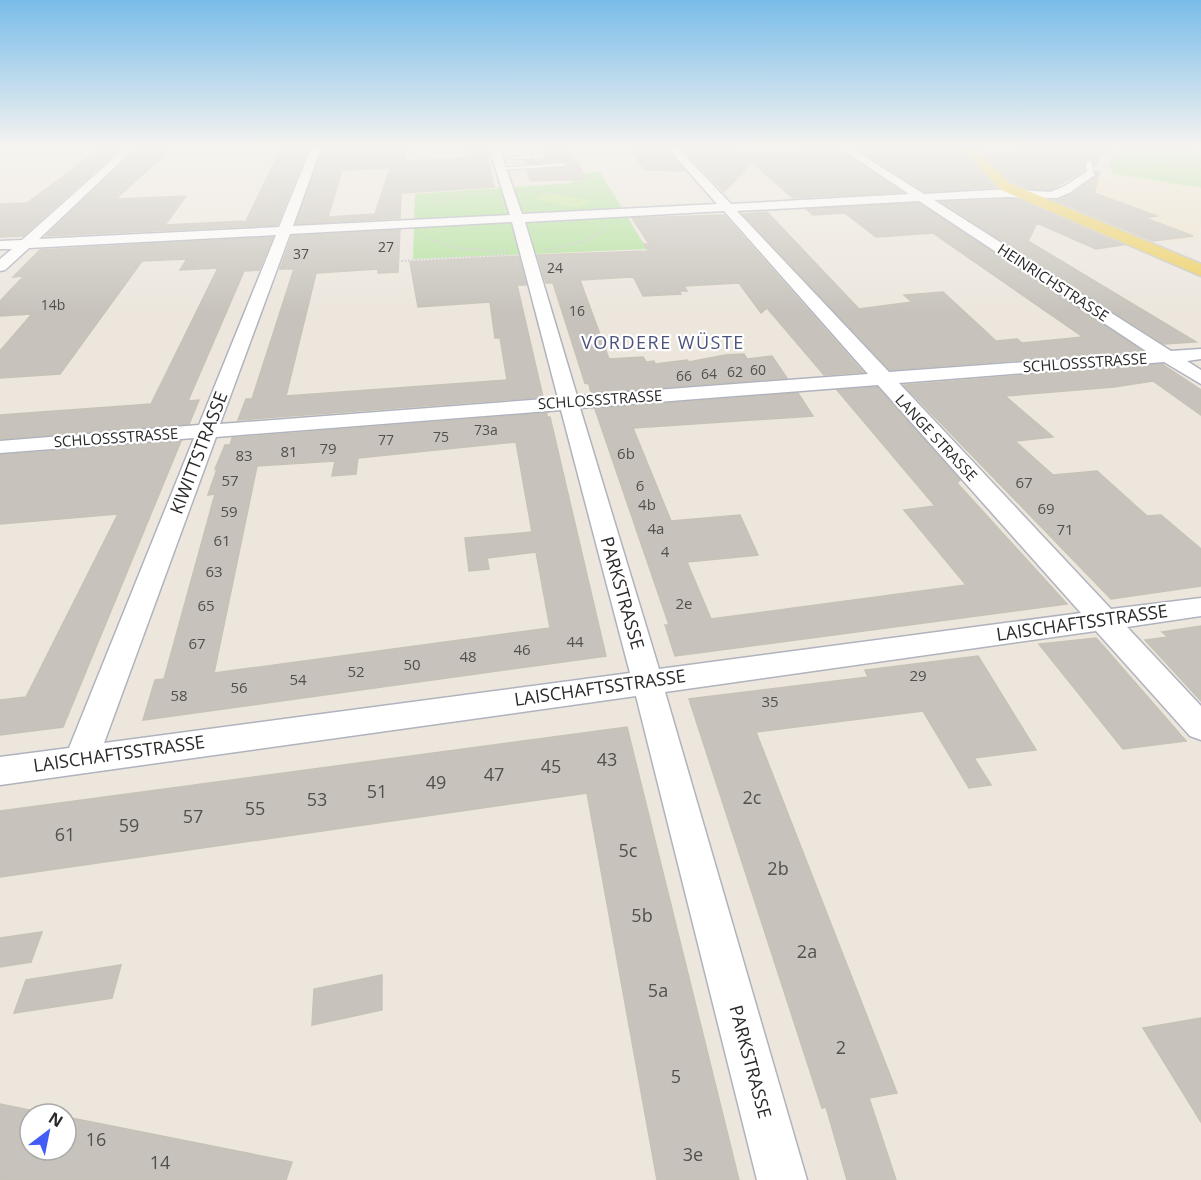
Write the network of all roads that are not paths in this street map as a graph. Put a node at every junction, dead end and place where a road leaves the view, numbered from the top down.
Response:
1 (69, 203) edge
2 (294, 203) edge
3 (512, 203) edge
4 (723, 203) edge
5 (823, 203) edge
6 (930, 203) edge
7 (1044, 203) edge
8 (727, 208) junction
9 (517, 218) junction
10 (284, 230) junction
11 (24, 244) junction
12 (0, 245) edge
13 (0, 267) edge
14 (1201, 271) edge
15 (1201, 354) edge
16 (1167, 356) junction
17 (881, 378) junction
18 (1201, 378) edge
19 (568, 402) junction
20 (207, 431) junction
21 (0, 447) edge
22 (1201, 607) edge
23 (1104, 620) junction
24 (647, 681) junction
25 (1201, 727) edge
26 (81, 759) junction
27 (0, 771) edge
28 (782, 1180) edge

1 - 11 street
2 - 10 street, KIWITTSTRASSE
3 - 9 street, PARKSTRASSE
4 - 8 street, LANGE STRASSE
5 - 8 street
6 - 16 street, HEINRICHSTRASSE
7 - 14 main road
8 - 9 street
8 - 17 street, LANGE STRASSE
9 - 10 street
9 - 19 street, PARKSTRASSE
10 - 11 street
10 - 20 street, KIWITTSTRASSE
11 - 12 street
11 - 13 street
15 - 16 street, SCHLOSSSTRASSE
16 - 17 street, SCHLOSSSTRASSE
16 - 18 street, HEINRICHSTRASSE
17 - 19 street, SCHLOSSSTRASSE
17 - 23 street, LANGE STRASSE
19 - 20 street, SCHLOSSSTRASSE
19 - 24 street, PARKSTRASSE
20 - 21 street, SCHLOSSSTRASSE
20 - 26 street, KIWITTSTRASSE
22 - 23 street, LAISCHAFTSSTRASSE
23 - 24 street, LAISCHAFTSSTRASSE
23 - 25 street, LANGE STRASSE
24 - 26 street, LAISCHAFTSSTRASSE
24 - 28 street, PARKSTRASSE
26 - 27 street, LAISCHAFTSSTRASSE

